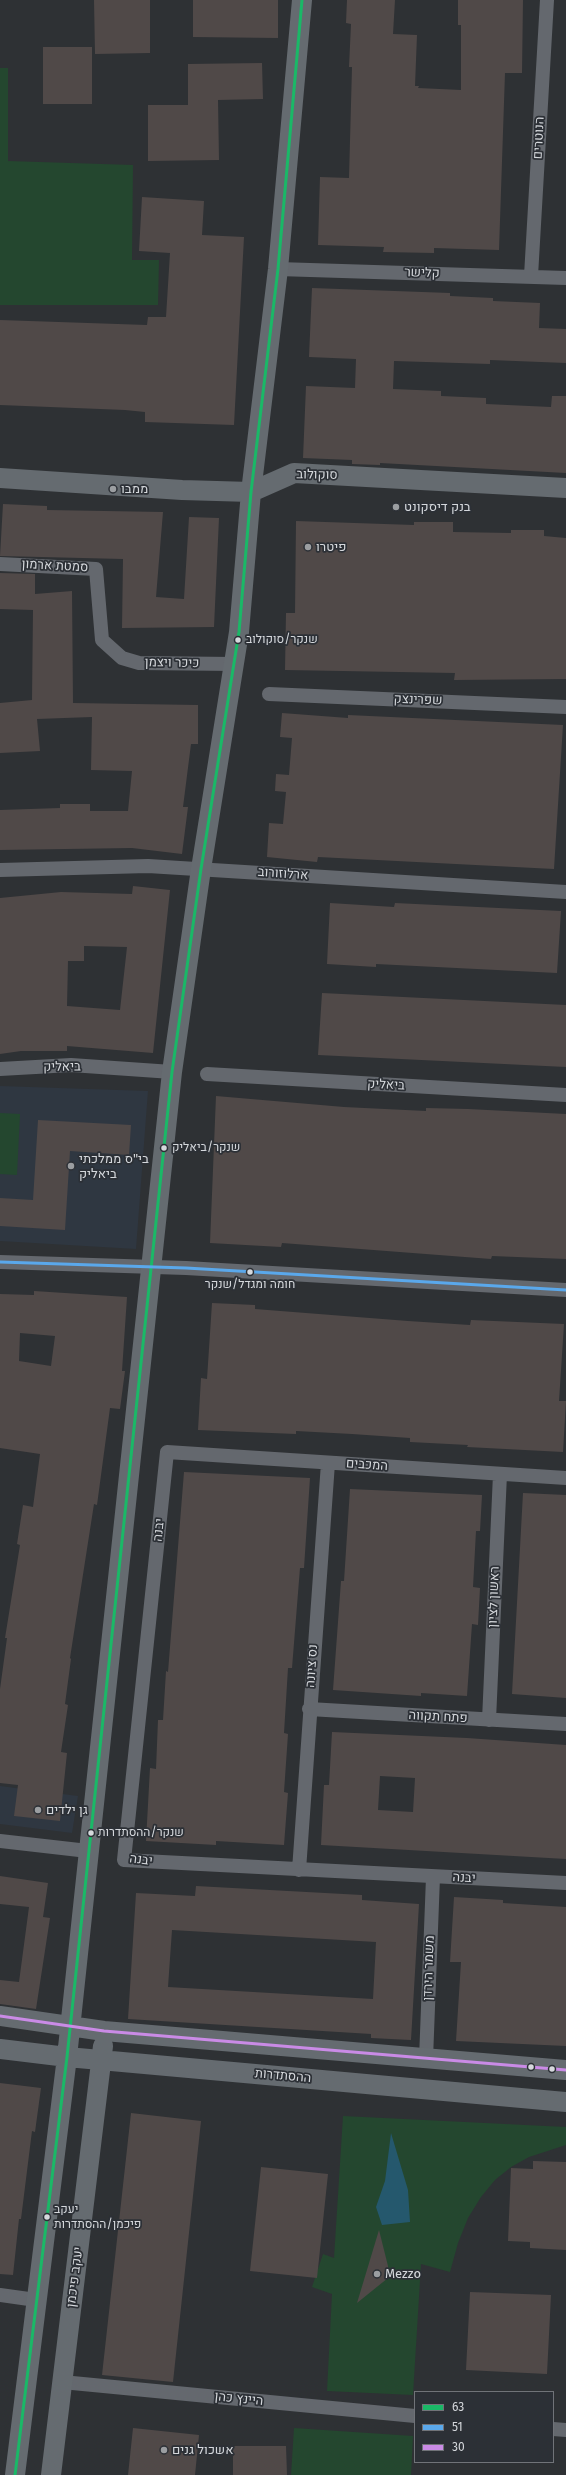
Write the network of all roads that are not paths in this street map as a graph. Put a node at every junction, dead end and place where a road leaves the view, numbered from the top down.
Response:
1 (302, 0) edge
2 (547, 0) edge
3 (278, 269) junction
4 (531, 276) junction
5 (566, 278) edge
6 (0, 478) edge
7 (566, 488) edge
8 (251, 492) junction
9 (0, 564) edge
10 (99, 631) joint
11 (235, 664) junction
12 (269, 694) dead end
13 (566, 707) edge
14 (201, 869) junction
15 (0, 870) edge
16 (566, 892) edge
17 (0, 1069) edge
18 (172, 1072) junction
19 (207, 1074) dead end
20 (566, 1095) edge
21 (0, 1262) edge
22 (150, 1268) junction
23 (566, 1290) edge
24 (168, 1452) joint
25 (328, 1463) junction
26 (500, 1474) junction
27 (566, 1478) edge
28 (309, 1709) junction
29 (489, 1720) junction
30 (566, 1724) edge
31 (0, 1841) edge
32 (88, 1851) junction
33 (299, 1870) junction
34 (433, 1877) junction
35 (566, 1883) edge
36 (0, 2016) edge
37 (70, 2025) junction
38 (104, 2031) junction
39 (0, 2048) edge
40 (67, 2057) junction
41 (426, 2059) junction
42 (102, 2060) junction
43 (566, 2070) edge
44 (566, 2102) edge
45 (0, 2295) edge
46 (36, 2300) junction
47 (62, 2382) junction
48 (414, 2416) edge
49 (554, 2429) edge
50 (566, 2430) edge
51 (15, 2475) edge
52 (51, 2475) edge

1 - 3 street
2 - 4 street, הנוטרים
3 - 4 street, קלישר
3 - 8 street
4 - 5 street, קלישר
6 - 8 street, סוקולוב
7 - 8 street, סוקולוב
8 - 11 street
9 - 10 street, סמטת ארמון
10 - 11 street, כיכר ויצמן
11 - 14 street
12 - 13 street, שפרינצק
14 - 15 street, ארלוזורוב
14 - 16 street, ארלוזורוב
14 - 18 street
17 - 18 street, ביאליק
18 - 22 street
19 - 20 street, ביאליק
21 - 22 street
22 - 23 street
22 - 32 street
24 - 25 street, המכבים
24 - 33 street, יבנה
25 - 26 street, המכבים
25 - 28 street, נס ציונה
26 - 27 street, המכבים
26 - 29 street, ראשון לציון
28 - 29 street, פתח תקווה
28 - 33 street, נס ציונה
29 - 30 street, פתח תקווה
31 - 32 street
32 - 37 street
33 - 34 street, יבנה
34 - 35 street, יבנה
34 - 41 street, משמר הירדן
36 - 37 street
37 - 38 street
37 - 40 street
38 - 41 street
38 - 42 street, יעקב פיכמן
39 - 40 street, ההסתדרות
40 - 42 street, ההסתדרות
40 - 46 street
41 - 43 street
42 - 44 street, ההסתדרות
42 - 47 street, יעקב פיכמן
45 - 46 street
46 - 51 street
47 - 48 street, היינץ כהן
47 - 52 street, יעקב פיכמן
49 - 50 street

